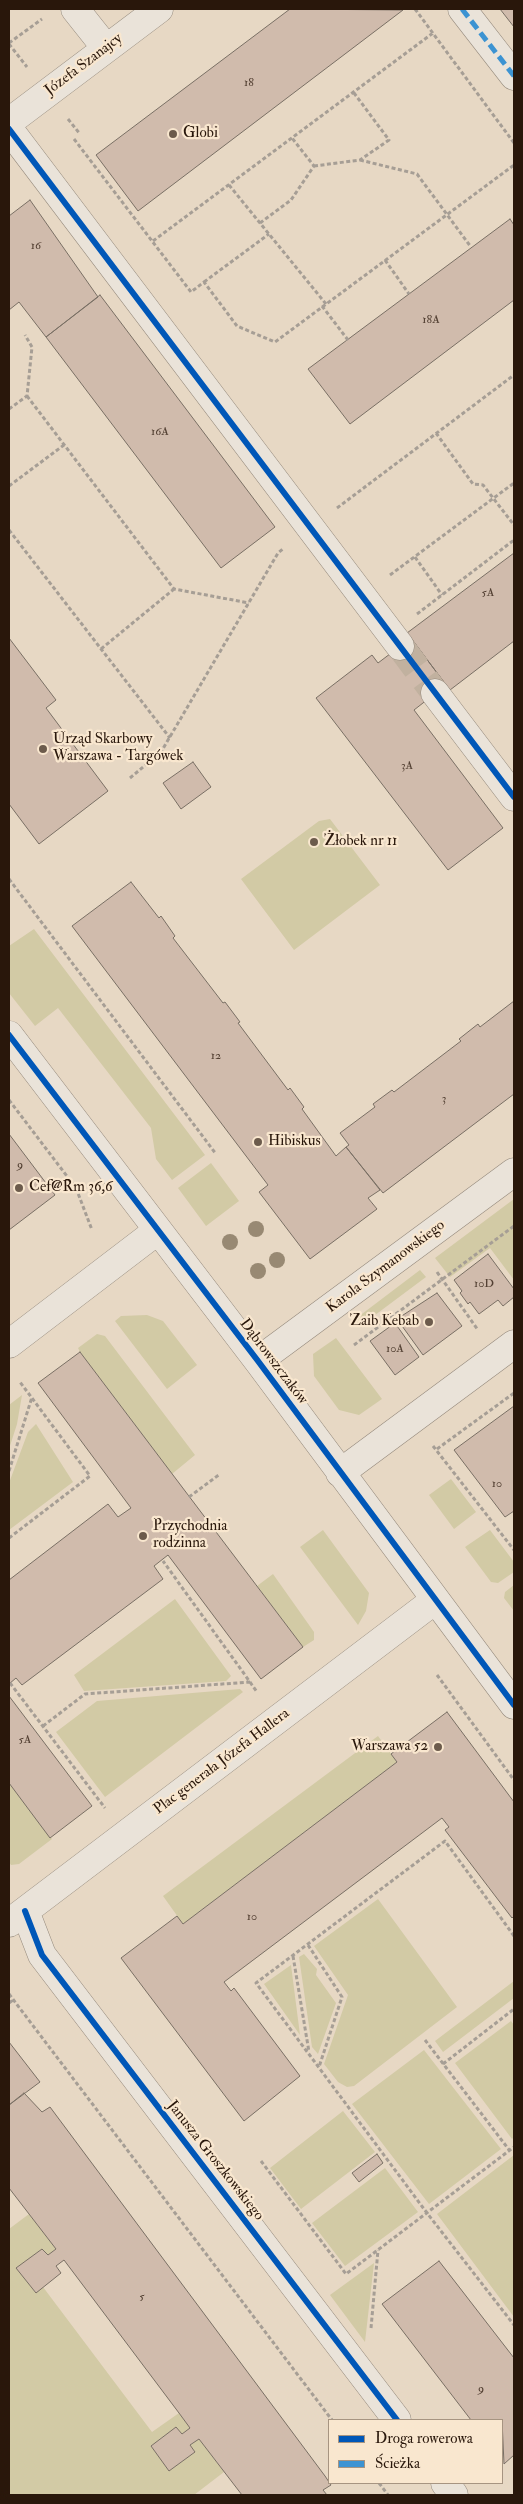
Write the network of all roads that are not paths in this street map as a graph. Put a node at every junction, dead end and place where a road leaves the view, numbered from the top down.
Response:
1 (75, 9) edge
2 (159, 9) edge
3 (462, 9) edge
4 (106, 48) junction
5 (514, 76) edge
6 (9, 122) edge
7 (9, 129) edge
8 (396, 640) tunnel mouth
9 (435, 693) tunnel mouth
10 (514, 797) edge
11 (9, 1036) edge
12 (514, 1172) edge
13 (157, 1231) junction
14 (9, 1344) edge
15 (506, 1351) edge
16 (258, 1361) junction
17 (340, 1473) junction
18 (435, 1600) junction
19 (514, 1705) edge
20 (17, 1917) edge
21 (396, 2419) edge
22 (445, 2484) edge
23 (454, 2495) edge

1 - 4 street
2 - 4 street, Józefa Szanajcy
3 - 5 street
4 - 6 street, Józefa Szanajcy
7 - 8 street
9 - 10 street
11 - 13 street, Dąbrowszczaków
12 - 16 street, Karola Szymanowskiego
13 - 14 street
13 - 16 street, Dąbrowszczaków
15 - 17 street
16 - 17 street, Dąbrowszczaków
17 - 18 street, Dąbrowszczaków
18 - 19 street, Dąbrowszczaków
18 - 20 street, Plac generała Józefa Hallera
20 - 21 street, Janusza Groszkowskiego
22 - 23 street

